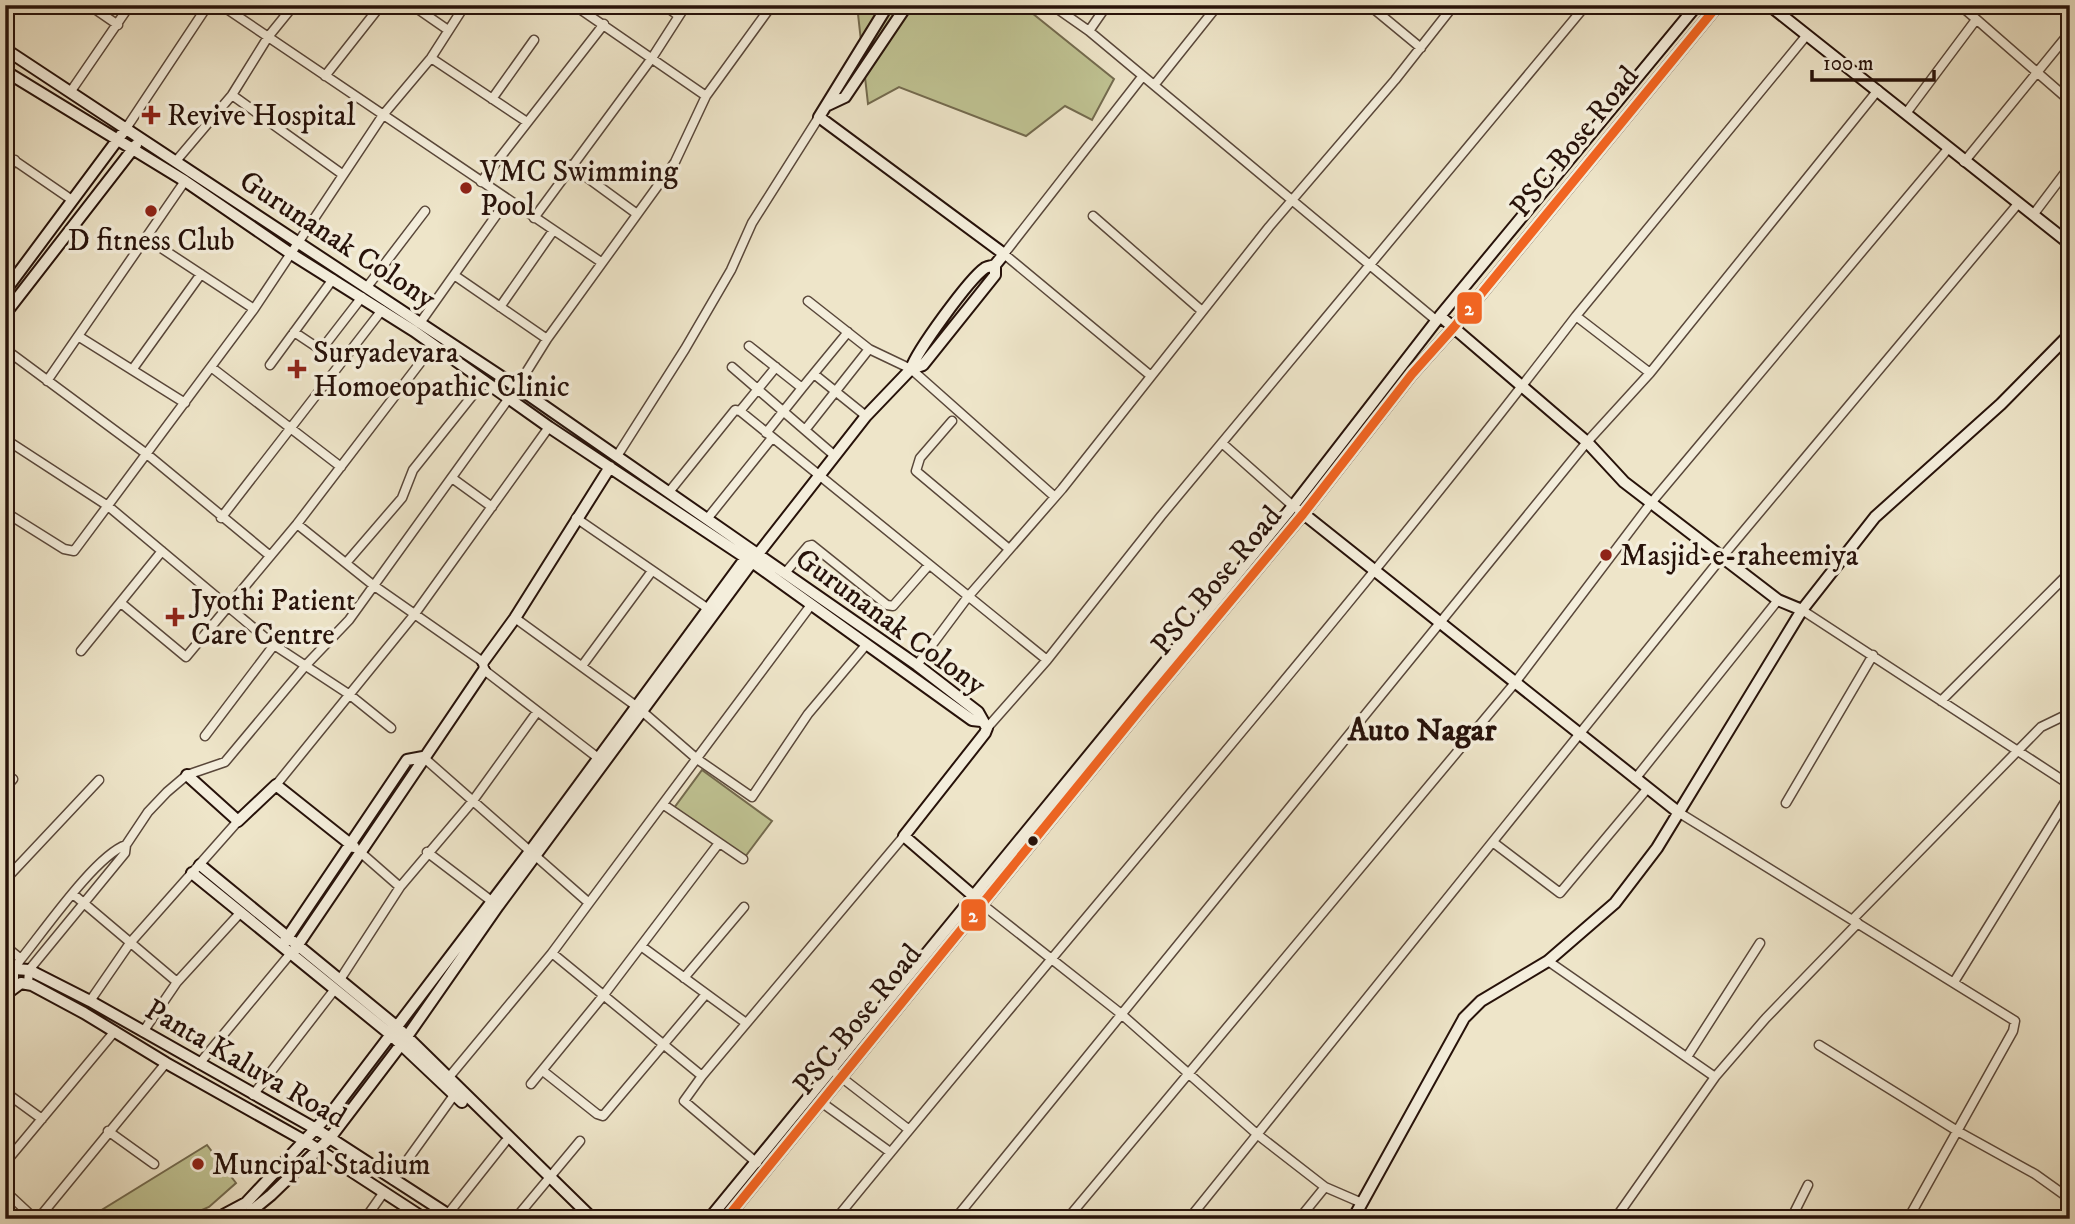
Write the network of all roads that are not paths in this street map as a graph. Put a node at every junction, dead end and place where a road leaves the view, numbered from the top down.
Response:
1 (89, 5) edge
2 (130, 5) edge
3 (208, 5) edge
4 (221, 5) edge
5 (294, 5) edge
6 (381, 5) edge
7 (412, 5) edge
8 (465, 5) edge
9 (574, 5) edge
10 (664, 5) edge
11 (686, 5) edge
12 (772, 5) edge
13 (888, 5) edge
14 (907, 5) edge
15 (1052, 5) edge
16 (1107, 5) edge
17 (1218, 5) edge
18 (1369, 5) edge
19 (1454, 5) edge
20 (1586, 5) edge
21 (1698, 5) edge
22 (1718, 5) edge
23 (1769, 5) edge
24 (1960, 5) edge
25 (679, 16) junction
26 (1975, 22) junction
27 (604, 24) junction
28 (118, 25) junction
29 (448, 30) junction
30 (1089, 31) junction
31 (2070, 32) edge
32 (1806, 36) junction
33 (268, 37) junction
34 (534, 40) dead end
35 (1421, 47) junction
36 (5, 50) edge
37 (431, 58) junction
38 (652, 58) junction
39 (5, 71) edge
40 (2035, 73) junction
41 (325, 76) junction
42 (1142, 77) junction
43 (1155, 85) junction
44 (1878, 90) junction
45 (71, 91) junction
46 (232, 95) junction
47 (706, 96) junction
48 (492, 99) junction
49 (2070, 101) edge
50 (828, 105) junction
51 (1907, 112) junction
52 (383, 115) junction
53 (819, 117) junction
54 (527, 122) junction
55 (127, 127) junction
56 (141, 137) junction
57 (118, 140) junction
58 (133, 149) junction
59 (1947, 150) junction
60 (5, 154) edge
61 (15, 160) junction
62 (176, 161) junction
63 (1964, 162) junction
64 (570, 165) junction
65 (2070, 166) edge
66 (5, 173) edge
67 (342, 174) junction
68 (186, 181) junction
69 (481, 182) junction
70 (1293, 199) junction
71 (72, 200) junction
72 (507, 200) junction
73 (2017, 205) junction
74 (425, 211) dead end
75 (636, 214) junction
76 (2033, 215) junction
77 (1093, 216) dead end
78 (534, 218) junction
79 (554, 231) junction
80 (146, 238) junction
81 (299, 242) junction
82 (2070, 244) edge
83 (290, 253) junction
84 (1004, 254) junction
85 (601, 262) junction
86 (1368, 267) junction
87 (201, 274) junction
88 (454, 275) junction
89 (333, 279) junction
90 (5, 290) edge
91 (365, 292) junction
92 (808, 301) dead end
93 (500, 307) junction
94 (254, 309) junction
95 (382, 310) junction
96 (1202, 311) junction
97 (5, 314) edge
98 (1576, 316) junction
99 (1438, 319) junction
100 (420, 323) junction
101 (1454, 327) junction
102 (294, 332) junction
103 (848, 332) junction
104 (2070, 334) edge
105 (78, 335) junction
106 (547, 339) junction
107 (433, 346) junction
108 (749, 346) dead end
109 (5, 349) edge
110 (869, 349) junction
111 (270, 365) dead end
112 (211, 367) junction
113 (732, 367) dead end
114 (776, 367) junction
115 (911, 369) junction
116 (132, 370) junction
117 (1650, 373) junction
118 (814, 374) junction
119 (1151, 376) junction
120 (47, 380) junction
121 (484, 381) junction
122 (1522, 387) junction
123 (802, 388) junction
124 (520, 389) junction
125 (758, 389) junction
126 (836, 391) junction
127 (513, 401) junction
128 (185, 403) junction
129 (740, 411) junction
130 (783, 411) junction
131 (866, 416) junction
132 (952, 421) dead end
133 (549, 427) junction
134 (291, 428) junction
135 (805, 430) junction
136 (769, 435) junction
137 (6, 442) edge
138 (1587, 442) junction
139 (1222, 443) junction
140 (148, 455) junction
141 (617, 456) junction
142 (835, 456) junction
143 (341, 467) junction
144 (610, 467) junction
145 (818, 477) junction
146 (452, 478) junction
147 (669, 492) junction
148 (1055, 496) junction
149 (1651, 503) junction
150 (108, 506) junction
151 (1293, 506) junction
152 (492, 507) junction
153 (5, 512) edge
154 (1303, 514) junction
155 (221, 517) junction
156 (576, 518) junction
157 (707, 519) junction
158 (297, 524) junction
159 (1009, 549) junction
160 (162, 551) junction
161 (269, 555) junction
162 (752, 556) junction
163 (1722, 557) junction
164 (346, 564) junction
165 (928, 566) junction
166 (652, 571) junction
167 (1373, 572) junction
168 (2070, 572) edge
169 (785, 573) junction
170 (373, 585) junction
171 (967, 598) junction
172 (1778, 600) junction
173 (121, 603) junction
174 (811, 605) junction
175 (230, 608) junction
176 (707, 608) junction
177 (1802, 610) junction
178 (414, 615) junction
179 (515, 618) junction
180 (1440, 625) junction
181 (274, 645) junction
182 (866, 645) junction
183 (81, 651) dead end
184 (1873, 656) junction
185 (1047, 660) junction
186 (306, 665) junction
187 (917, 665) junction
188 (483, 666) junction
189 (582, 666) junction
190 (1514, 684) junction
191 (351, 695) junction
192 (1941, 701) junction
193 (640, 709) junction
194 (537, 712) junction
195 (2070, 713) edge
196 (984, 724) junction
197 (391, 728) dead end
198 (205, 736) dead end
199 (1581, 737) junction
200 (2017, 751) junction
201 (423, 757) junction
202 (697, 759) junction
203 (601, 760) junction
204 (187, 775) junction
205 (13, 779) dead end
206 (1635, 779) junction
207 (99, 780) dead end
208 (276, 785) junction
209 (2070, 785) edge
210 (5, 788) edge
211 (1647, 789) junction
212 (2070, 794) edge
213 (471, 802) junction
214 (1786, 803) dead end
215 (664, 805) junction
216 (1678, 812) junction
217 (238, 821) junction
218 (904, 836) junction
219 (719, 843) junction
220 (1494, 843) junction
221 (126, 845) junction
222 (356, 848) junction
223 (427, 852) junction
224 (534, 853) junction
225 (743, 859) dead end
226 (196, 869) junction
227 (5, 880) edge
228 (400, 887) junction
229 (73, 894) junction
230 (972, 895) junction
231 (589, 903) junction
232 (84, 904) junction
233 (495, 904) junction
234 (983, 905) junction
235 (744, 907) dead end
236 (241, 912) junction
237 (1854, 922) junction
238 (285, 941) junction
239 (130, 943) junction
240 (1760, 943) dead end
241 (5, 946) edge
242 (641, 946) junction
243 (295, 949) junction
244 (552, 953) junction
245 (1050, 957) junction
246 (1548, 961) junction
247 (13, 967) edge
248 (29, 970) junction
249 (341, 978) junction
250 (684, 978) junction
251 (177, 982) junction
252 (1954, 982) junction
253 (27, 984) junction
254 (14, 986) junction
255 (335, 989) junction
256 (706, 993) junction
257 (5, 995) edge
258 (603, 996) junction
259 (90, 1001) junction
260 (1120, 1013) junction
261 (746, 1023) junction
262 (393, 1030) junction
263 (116, 1031) junction
264 (143, 1032) junction
265 (404, 1041) junction
266 (663, 1045) junction
267 (1819, 1045) dead end
268 (1687, 1057) junction
269 (166, 1063) junction
270 (199, 1064) junction
271 (543, 1070) junction
272 (832, 1070) junction
273 (1189, 1071) junction
274 (702, 1076) junction
275 (1715, 1077) junction
276 (842, 1078) junction
277 (446, 1081) junction
278 (531, 1084) dead end
279 (5, 1092) edge
280 (457, 1092) junction
281 (253, 1095) junction
282 (821, 1102) junction
283 (42, 1119) junction
284 (316, 1129) junction
285 (908, 1129) junction
286 (108, 1132) junction
287 (1959, 1132) junction
288 (1258, 1135) junction
289 (330, 1138) junction
290 (305, 1141) junction
291 (580, 1141) dead end
292 (505, 1142) junction
293 (317, 1150) junction
294 (890, 1152) junction
295 (5, 1163) edge
296 (757, 1163) junction
297 (154, 1164) dead end
298 (548, 1177) junction
299 (393, 1180) junction
300 (1808, 1185) dead end
301 (1325, 1187) junction
302 (5, 1191) edge
303 (384, 1192) junction
304 (2070, 1199) edge
305 (1362, 1203) junction
306 (451, 1216) edge
307 (36, 1219) edge
308 (216, 1219) edge
309 (234, 1219) edge
310 (365, 1219) edge
311 (425, 1219) edge
312 (515, 1219) edge
313 (583, 1219) edge
314 (593, 1219) edge
315 (709, 1219) edge
316 (726, 1219) edge
317 (836, 1219) edge
318 (955, 1219) edge
319 (1067, 1219) edge
320 (1189, 1219) edge
321 (1299, 1219) edge
322 (1353, 1219) edge
323 (1615, 1219) edge
324 (1791, 1219) edge
325 (1909, 1219) edge

1 - 28 street
2 - 28 street
3 - 55 street
4 - 33 street
5 - 33 street
6 - 41 street
7 - 29 street
8 - 29 street
9 - 27 street
10 - 25 street
11 - 25 street
12 - 47 street
13 - 50 street
14 - 50 street
15 - 30 street
16 - 30 street
17 - 43 street
18 - 35 street
19 - 35 street
20 - 86 street
21 - 99 street, PSC Bose Road
22 - 101 street, PSC Bose Road
23 - 32 street
24 - 26 street
25 - 38 street
26 - 40 street
26 - 51 street
27 - 38 street
27 - 54 street
28 - 45 street
29 - 37 street
30 - 42 street
31 - 40 street
32 - 44 street
32 - 98 street
33 - 41 street
33 - 46 street
34 - 48 street
35 - 70 street
36 - 45 street, Gurunanak Colony
37 - 48 street
37 - 52 street
38 - 47 street
38 - 64 street
39 - 57 street, Gurunanak Colony
40 - 49 street
40 - 63 street
41 - 52 street
42 - 43 street
42 - 84 street
43 - 70 street
44 - 51 street
44 - 117 street
45 - 55 street, Gurunanak Colony
46 - 62 street
46 - 67 street
47 - 75 street
48 - 54 street
50 - 53 street
51 - 59 street
52 - 67 street
52 - 69 street
53 - 84 street
53 - 141 street
54 - 69 street
55 - 56 street, Gurunanak Colony
55 - 57 street
56 - 58 street
56 - 62 street, Gurunanak Colony
57 - 58 street, Gurunanak Colony
57 - 71 street
58 - 68 street, Gurunanak Colony
58 - 97 street
59 - 63 street
59 - 149 street
60 - 61 street
61 - 66 street
61 - 71 street
62 - 81 street, Gurunanak Colony
63 - 73 street
64 - 75 street
64 - 78 street
65 - 76 street
67 - 81 street
68 - 80 street
68 - 83 street, Gurunanak Colony
69 - 72 street
70 - 86 street
70 - 96 street
71 - 90 street
72 - 78 street
72 - 88 street
73 - 76 street
73 - 163 street
74 - 91 street
75 - 85 street
76 - 82 street
77 - 96 street
78 - 79 street
79 - 85 street
79 - 93 street
80 - 87 street
80 - 105 street
81 - 83 street
81 - 91 street, Gurunanak Colony
83 - 89 street, Gurunanak Colony
83 - 94 street
84 - 115 street
84 - 119 street
85 - 106 street
86 - 99 street
86 - 139 street
87 - 94 street
87 - 116 street
88 - 93 street
88 - 100 street
89 - 91 street, Gurunanak Colony
89 - 102 street
91 - 95 street, Gurunanak Colony
91 - 100 street, Gurunanak Colony
91 - 102 street
92 - 103 street
93 - 106 street
94 - 112 street
95 - 107 street, Gurunanak Colony
95 - 134 street
96 - 119 street
98 - 117 street
98 - 122 street
99 - 101 street
99 - 151 street, PSC Bose Road
100 - 124 street, Gurunanak Colony
101 - 122 street
101 - 154 street, PSC Bose Road
102 - 111 street
103 - 110 street
103 - 118 street
104 - 177 street
105 - 116 street
105 - 120 street
106 - 124 street
107 - 121 street, Gurunanak Colony
107 - 143 street
108 - 114 street
109 - 120 street
110 - 115 street
110 - 126 street
112 - 128 street
112 - 134 street
113 - 125 street
114 - 123 street
114 - 125 street
115 - 131 street
115 - 148 street
116 - 128 street
117 - 138 street
118 - 123 street
118 - 126 street
119 - 148 street
120 - 140 street
121 - 127 street, Gurunanak Colony
121 - 164 street
122 - 138 street
122 - 167 street
123 - 130 street
124 - 127 street
124 - 141 street, Gurunanak Colony
125 - 129 street
125 - 130 street
126 - 131 street
126 - 135 street
127 - 133 street, Gurunanak Colony
127 - 146 street
128 - 140 street
129 - 136 street
129 - 147 street
130 - 135 street
130 - 136 street
131 - 142 street
132 - 159 street
133 - 144 street, Gurunanak Colony
133 - 152 street
134 - 143 street
134 - 155 street
135 - 142 street
136 - 145 street
136 - 157 street
137 - 150 street
138 - 149 street
138 - 180 street
139 - 151 street
139 - 185 street
140 - 150 street
140 - 155 street
141 - 147 street, Gurunanak Colony
142 - 145 street
143 - 158 street
144 - 156 street
144 - 162 street, Gurunanak Colony
145 - 162 street
145 - 165 street
146 - 152 street
146 - 170 street
147 - 157 street, Gurunanak Colony
148 - 159 street
149 - 163 street
149 - 190 street
150 - 153 street
150 - 160 street
151 - 154 street
151 - 230 street, PSC Bose Road
152 - 178 street
154 - 167 street
154 - 234 street, PSC Bose Road
155 - 161 street
156 - 166 street
156 - 179 street
157 - 162 street, Gurunanak Colony
158 - 161 street
158 - 164 street
159 - 171 street
160 - 173 street
160 - 175 street
161 - 175 street
162 - 169 street, Gurunanak Colony
162 - 174 street, Gurunanak Colony
162 - 176 street
162 - 193 street
163 - 172 street
163 - 199 street
164 - 170 street
165 - 169 street
165 - 171 street
166 - 176 street
166 - 189 street
167 - 180 street
167 - 245 street
168 - 192 street
169 - 187 street, Gurunanak Colony
170 - 178 street
170 - 186 street
171 - 185 street
171 - 187 street
172 - 177 street
172 - 206 street
173 - 175 street
173 - 183 street
174 - 182 street, Gurunanak Colony
174 - 202 street
175 - 181 street
176 - 193 street
177 - 184 street
177 - 216 street
178 - 188 street
178 - 191 street
179 - 188 street
179 - 189 street
180 - 190 street
180 - 260 street
181 - 186 street
181 - 198 street
182 - 196 street, Gurunanak Colony
182 - 202 street
184 - 192 street
184 - 214 street
185 - 196 street
186 - 191 street
186 - 204 street
187 - 196 street, Gurunanak Colony
188 - 194 street
188 - 201 street
189 - 193 street
190 - 199 street
190 - 273 street
191 - 197 street
191 - 208 street
192 - 200 street
193 - 202 street
193 - 203 street
194 - 203 street
194 - 213 street
195 - 200 street
196 - 218 street
199 - 206 street
199 - 220 street
200 - 209 street
200 - 237 street
201 - 213 street
201 - 222 street
202 - 215 street
203 - 224 street
204 - 217 street
204 - 221 street
205 - 210 street
206 - 211 street
207 - 227 street
208 - 217 street
208 - 222 street
211 - 216 street
211 - 220 street
212 - 252 street
213 - 223 street
213 - 224 street
215 - 219 street
215 - 231 street
216 - 237 street
216 - 246 street
217 - 226 street
218 - 230 street
218 - 261 street
219 - 225 street
219 - 242 street
220 - 288 street
221 - 229 street
221 - 232 street
222 - 228 street
222 - 238 street
222 - 243 street
223 - 228 street
223 - 233 street
224 - 231 street
224 - 233 street
226 - 236 street
226 - 238 street
226 - 239 street
228 - 249 street
229 - 232 street
229 - 247 street
230 - 234 street
230 - 272 street, PSC Bose Road
231 - 244 street
232 - 239 street
232 - 248 street
233 - 262 street
233 - 265 street
234 - 245 street
234 - 276 street, PSC Bose Road
235 - 250 street
236 - 238 street
236 - 251 street
237 - 252 street
237 - 275 street
238 - 243 street
239 - 251 street
239 - 259 street
240 - 268 street
241 - 247 street
242 - 250 street
242 - 258 street
243 - 249 street
243 - 255 street
243 - 270 street
244 - 258 street
244 - 277 street
245 - 260 street
245 - 285 street
246 - 268 street
246 - 305 street
247 - 248 street, Panta Kaluva Road
247 - 254 street
248 - 253 street
248 - 259 street, Panta Kaluva Road
249 - 262 street
250 - 256 street
251 - 264 street
252 - 287 street
253 - 254 street
253 - 263 street, Panta Kaluva Road
254 - 257 street
255 - 262 street
255 - 281 street
256 - 261 street
256 - 266 street
258 - 266 street
258 - 271 street
259 - 264 street, Panta Kaluva Road
260 - 273 street
260 - 318 street
261 - 274 street
262 - 265 street
262 - 284 street
263 - 269 street, Panta Kaluva Road
263 - 283 street
264 - 270 street, Panta Kaluva Road
265 - 277 street
265 - 289 street
266 - 271 street
266 - 274 street
267 - 287 street
268 - 275 street
269 - 286 street
269 - 290 street, Panta Kaluva Road
270 - 281 street, Panta Kaluva Road
271 - 278 street
272 - 276 street
272 - 296 street, PSC Bose Road
273 - 288 street
273 - 319 street
274 - 296 street
275 - 323 street
276 - 282 street, PSC Bose Road
276 - 285 street
277 - 280 street
279 - 283 street
280 - 292 street
280 - 298 street
280 - 299 street
281 - 284 street, Panta Kaluva Road
282 - 294 street
282 - 316 street, PSC Bose Road
283 - 295 street
284 - 289 street, Panta Kaluva Road
284 - 290 street
285 - 294 street
286 - 297 street
286 - 307 street
287 - 304 street
287 - 325 street
288 - 301 street
288 - 320 street
289 - 293 street
289 - 299 street, Panta Kaluva Road
290 - 293 street, Panta Kaluva Road
290 - 308 street
291 - 298 street
292 - 298 street
292 - 306 street
293 - 303 street, Panta Kaluva Road
293 - 309 street
294 - 317 street
296 - 315 street, PSC Bose Road
298 - 312 street
298 - 313 street
298 - 314 street
299 - 306 street, Panta Kaluva Road
300 - 324 street
301 - 305 street
301 - 321 street
302 - 307 street
303 - 310 street
303 - 311 street, Panta Kaluva Road
305 - 322 street

